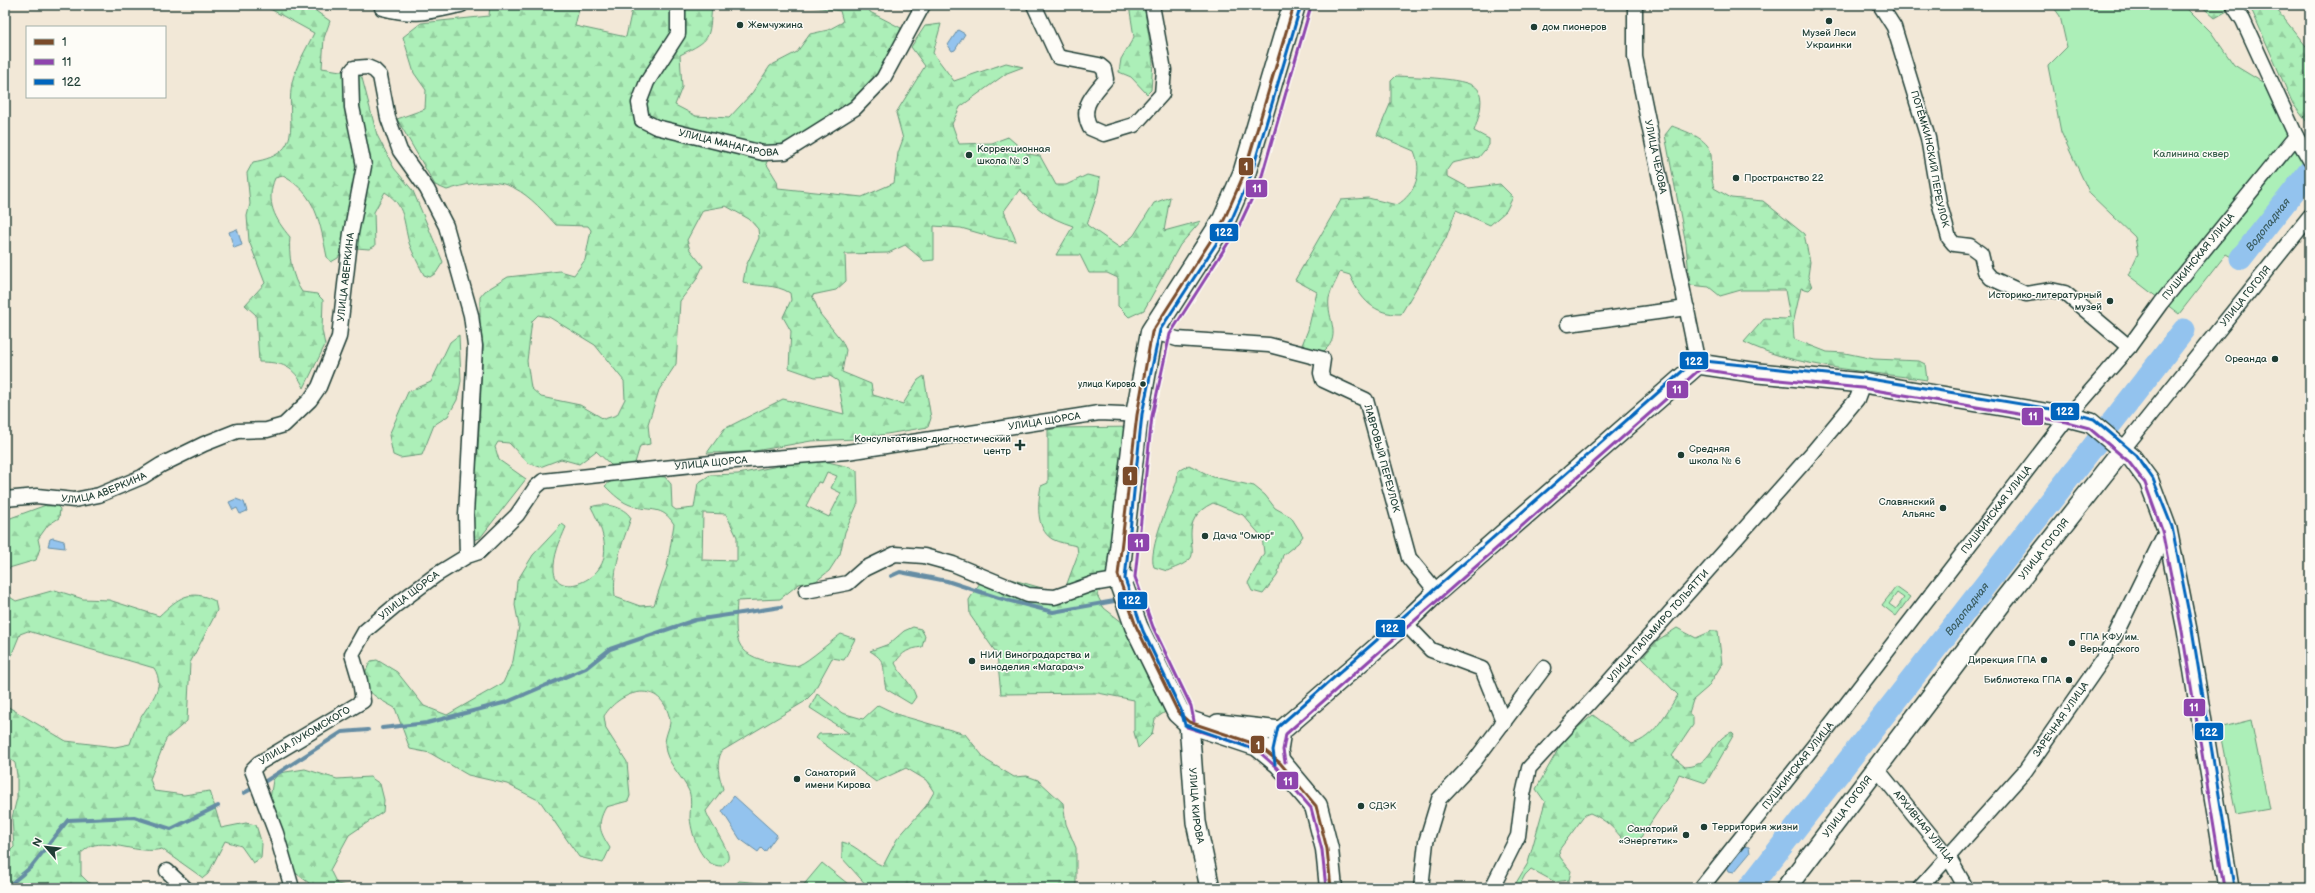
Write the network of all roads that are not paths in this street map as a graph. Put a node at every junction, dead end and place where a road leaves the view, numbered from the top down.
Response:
1 (461, 5) edge
2 (678, 5) edge
3 (923, 5) edge
4 (1034, 5) edge
5 (1152, 5) edge
6 (1294, 5) edge
7 (1306, 5) edge
8 (1635, 5) edge
9 (1880, 5) edge
10 (2233, 5) edge
11 (382, 8) dead end
12 (2296, 136) junction
13 (2310, 160) edge
14 (2310, 216) edge
15 (1687, 308) junction
16 (1568, 324) dead end
17 (1164, 335) junction
18 (2129, 346) junction
19 (1698, 364) junction
20 (1863, 383) junction
21 (1142, 415) junction
22 (2068, 417) junction
23 (2119, 446) junction
24 (5, 499) edge
25 (2167, 528) junction
26 (467, 556) junction
27 (1125, 579) junction
28 (806, 591) dead end
29 (1437, 592) junction
30 (1405, 623) junction
31 (1544, 668) dead end
32 (363, 701) joint
33 (1188, 722) junction
34 (1504, 723) junction
35 (1280, 748) junction
36 (1877, 768) junction
37 (1949, 858) junction
38 (167, 871) dead end
39 (185, 888) edge
40 (292, 888) edge
41 (1210, 888) edge
42 (1331, 888) edge
43 (1338, 888) edge
44 (1421, 888) edge
45 (1492, 888) edge
46 (1701, 888) edge
47 (1786, 888) edge
48 (1920, 888) edge
49 (1966, 888) edge
50 (2229, 888) edge

1 - 11 street
2 - 3 street, УЛИЦА МАНАГАРОВА
4 - 5 street
6 - 21 main road, УЛИЦА КИРОВА
7 - 17 main road, УЛИЦА КИРОВА
8 - 15 street, УЛИЦА ЧЕХОВА
9 - 18 street, ПОТЁМКИНСКИЙ ПЕРЕУЛОК
10 - 12 street
12 - 13 street
12 - 18 street, ПУШКИНСКАЯ УЛИЦА
14 - 23 street, УЛИЦА ГОГОЛЯ
15 - 16 street
15 - 19 street, УЛИЦА ЧЕХОВА
17 - 21 main road, УЛИЦА КИРОВА
17 - 29 street, ЛАВРОВЫЙ ПЕРЕУЛОК
18 - 22 street, ПУШКИНСКАЯ УЛИЦА
19 - 20 main road
19 - 29 main road
20 - 22 main road
20 - 45 street, УЛИЦА ПАЛЬМИРО ТОЛЬЯТТИ
21 - 26 street, УЛИЦА ЩОРСА
21 - 27 main road, УЛИЦА КИРОВА
22 - 23 main road
22 - 46 street, ПУШКИНСКАЯ УЛИЦА
23 - 25 main road
23 - 36 main road, УЛИЦА ГОГОЛЯ
24 - 26 street, УЛИЦА АВЕРКИНА
25 - 37 street, ЗАРЕЧНАЯ УЛИЦА
25 - 50 main road
26 - 32 street, УЛИЦА ЩОРСА
27 - 28 street
27 - 33 main road, УЛИЦА КИРОВА
29 - 30 main road
30 - 34 street
30 - 35 main road
31 - 34 street
32 - 40 street, УЛИЦА ЛУКОМСКОГО
33 - 35 main road
33 - 35 main road
33 - 41 main road, УЛИЦА КИРОВА
34 - 44 street
35 - 42 main road
35 - 43 main road
36 - 37 street, АРХИВНАЯ УЛИЦА
36 - 47 main road, УЛИЦА ГОГОЛЯ
37 - 48 street, ЗАРЕЧНАЯ УЛИЦА
37 - 49 street, АРХИВНАЯ УЛИЦА
38 - 39 street

